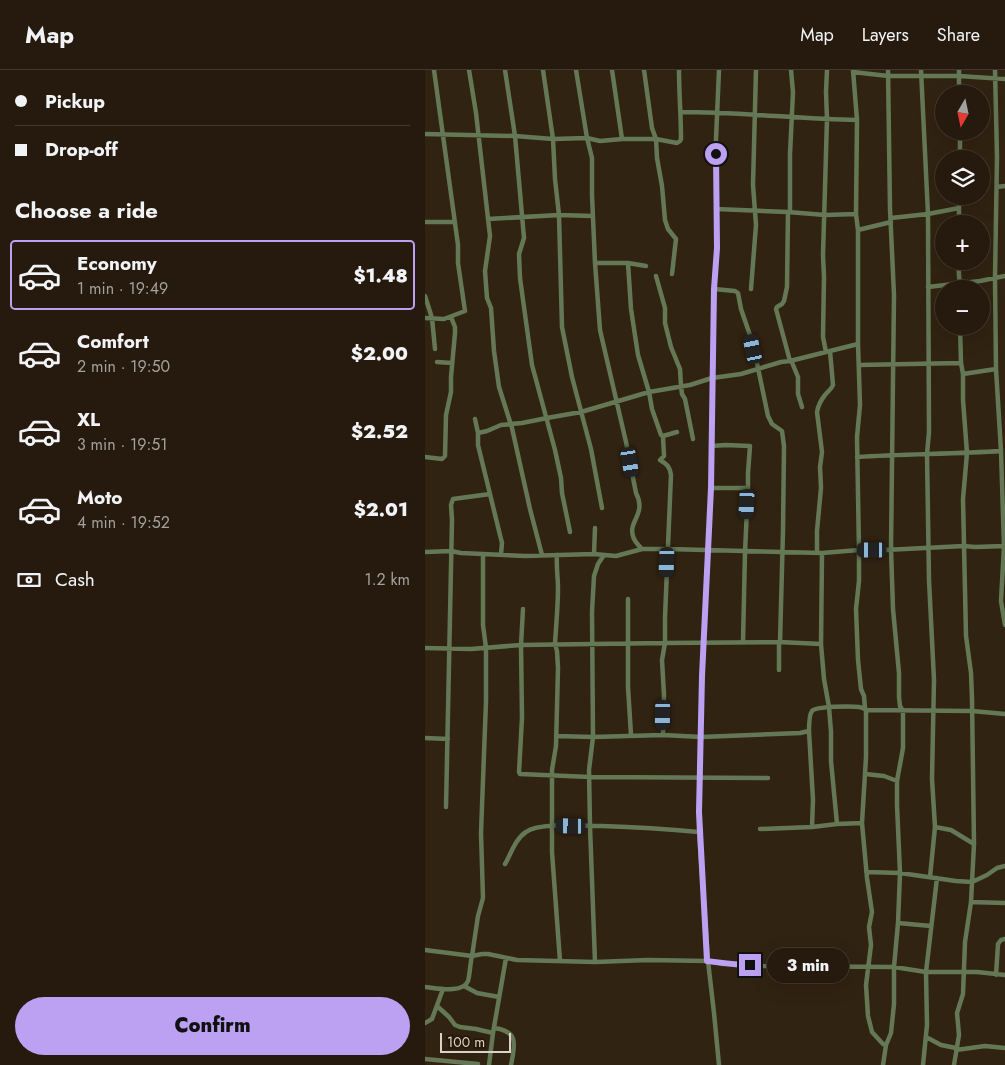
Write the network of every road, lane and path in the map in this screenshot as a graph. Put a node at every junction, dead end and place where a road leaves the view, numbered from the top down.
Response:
1 (434, 70) edge
2 (469, 70) edge
3 (505, 70) edge
4 (543, 70) edge
5 (576, 70) edge
6 (612, 70) edge
7 (644, 70) edge
8 (679, 70) edge
9 (719, 70) edge
10 (756, 70) edge
11 (791, 70) edge
12 (827, 70) edge
13 (959, 70) edge
14 (995, 70) edge
15 (853, 71) edge
16 (888, 73) edge
17 (921, 73) edge
18 (959, 76) junction
19 (996, 78) junction
20 (1005, 78) edge
21 (959, 85) edge
22 (681, 112) junction
23 (717, 112) junction
24 (755, 114) junction
25 (792, 117) junction
26 (827, 119) junction
27 (857, 120) junction
28 (425, 134) edge
29 (443, 135) junction
30 (478, 135) junction
31 (515, 136) junction
32 (587, 138) junction
33 (553, 139) junction
34 (622, 139) junction
35 (656, 139) junction
36 (1005, 186) edge
37 (997, 187) junction
38 (959, 208) joint
39 (716, 209) junction
40 (755, 210) junction
41 (789, 212) junction
42 (855, 214) junction
43 (928, 214) junction
44 (559, 215) junction
45 (825, 215) junction
46 (959, 215) edge
47 (593, 216) junction
48 (522, 217) junction
49 (488, 219) junction
50 (891, 220) junction
51 (425, 222) edge
52 (455, 222) junction
53 (858, 230) junction
54 (595, 263) junction
55 (628, 263) junction
56 (645, 266) dead end
57 (671, 274) dead end
58 (656, 276) dead end
59 (1005, 276) edge
60 (995, 278) junction
61 (986, 280) edge
62 (928, 287) junction
63 (935, 287) edge
64 (714, 289) junction
65 (751, 289) dead end
66 (425, 296) edge
67 (451, 317) junction
68 (425, 318) edge
69 (432, 318) junction
70 (960, 335) edge
71 (858, 344) junction
72 (435, 349) dead end
73 (828, 352) junction
74 (791, 361) junction
75 (437, 362) dead end
76 (452, 363) junction
77 (928, 363) junction
78 (961, 363) junction
79 (859, 365) junction
80 (893, 365) junction
81 (758, 368) junction
82 (996, 369) junction
83 (963, 374) junction
84 (712, 378) junction
85 (681, 386) junction
86 (649, 392) junction
87 (617, 402) junction
88 (801, 407) dead end
89 (581, 412) junction
90 (547, 418) junction
91 (475, 419) dead end
92 (511, 424) junction
93 (677, 432) dead end
94 (477, 433) junction
95 (663, 436) junction
96 (693, 439) dead end
97 (711, 446) junction
98 (1001, 451) junction
99 (967, 453) junction
100 (927, 454) junction
101 (893, 455) junction
102 (425, 457) edge
103 (857, 457) junction
104 (711, 488) junction
105 (748, 488) junction
106 (490, 494) junction
107 (602, 508) dead end
108 (595, 528) dead end
109 (570, 532) dead end
110 (964, 546) junction
111 (1004, 546) edge
112 (929, 548) junction
113 (667, 549) junction
114 (891, 549) junction
115 (643, 550) junction
116 (708, 550) junction
117 (859, 550) junction
118 (451, 551) junction
119 (425, 552) edge
120 (745, 552) junction
121 (782, 552) junction
122 (820, 553) junction
123 (483, 554) junction
124 (501, 554) junction
125 (594, 554) junction
126 (542, 555) junction
127 (557, 555) junction
128 (604, 555) junction
129 (628, 599) dead end
130 (523, 608) dead end
131 (1005, 625) edge
132 (743, 642) junction
133 (779, 642) junction
134 (592, 643) junction
135 (628, 643) junction
136 (665, 643) junction
137 (704, 643) junction
138 (555, 644) junction
139 (821, 644) junction
140 (521, 645) junction
141 (425, 648) edge
142 (449, 648) junction
143 (486, 648) junction
144 (779, 670) dead end
145 (829, 707) junction
146 (866, 709) junction
147 (903, 710) junction
148 (934, 710) junction
149 (972, 711) junction
150 (1005, 714) edge
151 (809, 731) junction
152 (631, 735) junction
153 (663, 735) junction
154 (556, 736) junction
155 (593, 737) junction
156 (701, 737) junction
157 (425, 738) edge
158 (448, 739) junction
159 (865, 774) junction
160 (553, 776) junction
161 (590, 778) junction
162 (699, 778) junction
163 (768, 778) dead end
164 (897, 781) junction
165 (446, 807) dead end
166 (862, 823) junction
167 (837, 824) junction
168 (551, 826) junction
169 (590, 826) junction
170 (935, 827) junction
171 (812, 828) junction
172 (760, 829) dead end
173 (699, 832) junction
174 (974, 844) junction
175 (505, 864) dead end
176 (1005, 866) edge
177 (866, 872) junction
178 (900, 873) junction
179 (930, 877) junction
180 (937, 878) junction
181 (972, 882) junction
182 (971, 902) junction
183 (1005, 903) edge
184 (898, 923) junction
185 (931, 926) junction
186 (1005, 939) edge
187 (425, 950) edge
188 (472, 956) junction
189 (506, 958) junction
190 (560, 961) junction
191 (707, 961) junction
192 (595, 962) junction
193 (868, 967) junction
194 (894, 967) junction
195 (926, 972) junction
196 (963, 972) junction
197 (996, 974) junction
198 (1005, 975) edge
199 (464, 986) junction
200 (425, 987) edge
201 (443, 989) junction
202 (499, 997) junction
203 (437, 1006) junction
204 (425, 1023) edge
205 (494, 1028) junction
206 (493, 1033) junction
207 (927, 1037) junction
208 (886, 1045) junction
209 (1005, 1048) edge
210 (956, 1049) junction
211 (425, 1058) edge
212 (478, 1064) edge
213 (489, 1065) edge
214 (511, 1065) edge
215 (719, 1065) edge
216 (883, 1065) edge
217 (923, 1065) edge
218 (954, 1065) edge

1 - 29 street
2 - 30 street
3 - 31 street
4 - 33 street
5 - 32 street
6 - 34 street
7 - 35 street
8 - 22 street
9 - 23 street
10 - 24 street
11 - 25 street
12 - 26 street
13 - 18 street
14 - 19 street
15 - 16 street
15 - 27 street
16 - 17 street
16 - 50 street
17 - 18 street
17 - 43 street
18 - 19 street
18 - 21 street
19 - 20 street
19 - 37 street
22 - 23 street
22 - 35 street
23 - 24 street
23 - 39 street
24 - 25 street
24 - 40 street
25 - 26 street
25 - 41 street
26 - 27 street
26 - 45 street
27 - 42 street
28 - 29 street
29 - 30 street
29 - 52 street
30 - 31 street
30 - 49 street
31 - 33 street
31 - 48 street
32 - 33 street
32 - 34 street
32 - 47 street
33 - 44 street
34 - 35 street
35 - 57 street
36 - 37 street
37 - 60 street
38 - 43 street
38 - 46 street
39 - 40 street
39 - 64 street
40 - 41 street
40 - 65 street
41 - 45 street
41 - 74 street
42 - 45 street
42 - 53 street
43 - 50 street
43 - 62 street
44 - 47 street
44 - 48 street
44 - 89 street
45 - 73 street
47 - 54 street
48 - 49 street
48 - 90 street
49 - 92 street
50 - 53 street
50 - 80 street
51 - 52 street
52 - 67 street
53 - 71 street
54 - 55 street
54 - 87 street
55 - 56 street
55 - 86 street
58 - 85 street
59 - 60 street
60 - 61 street
60 - 82 street
62 - 63 street
62 - 77 street
64 - 81 street
64 - 84 street
66 - 69 street
67 - 69 street
67 - 76 street
68 - 69 street
69 - 72 street
70 - 78 street
71 - 73 street
71 - 79 street
73 - 74 street
73 - 122 street
74 - 81 street
74 - 88 street
75 - 76 street
76 - 102 street
77 - 78 street
77 - 80 street
77 - 100 street
78 - 83 street
79 - 80 street
79 - 103 street
80 - 101 street
81 - 84 street
81 - 121 street
82 - 83 street
82 - 98 street
83 - 99 street
84 - 85 street
84 - 97 street
85 - 86 street
85 - 96 street
86 - 87 street
86 - 95 street
87 - 89 street
87 - 115 street
89 - 90 street
89 - 107 street
90 - 92 street
90 - 109 street
91 - 94 street
92 - 94 street
92 - 126 street
93 - 95 street
94 - 106 street
95 - 113 street
97 - 104 street
97 - 105 street
98 - 99 street
98 - 111 street
99 - 100 street
99 - 110 street
100 - 101 street
100 - 112 street
101 - 103 street
101 - 114 street
103 - 117 street
104 - 105 street
104 - 116 street
105 - 120 street
106 - 118 street
106 - 124 street
108 - 125 street
110 - 111 street
110 - 112 street
110 - 149 street
111 - 131 street
112 - 114 street
112 - 148 street
113 - 115 street
113 - 116 street
113 - 136 street
114 - 117 street
114 - 147 street
115 - 128 street
116 - 120 street
116 - 137 street
117 - 122 street
117 - 146 street
118 - 119 street
118 - 123 street
118 - 142 street
120 - 121 street
120 - 132 street
121 - 122 street
121 - 133 street
122 - 139 street
123 - 124 street
123 - 143 street
124 - 126 street
125 - 127 street
125 - 128 street
126 - 127 street
127 - 138 street
128 - 134 street
129 - 135 street
130 - 140 street
132 - 133 street
132 - 137 street
133 - 139 street
133 - 144 street
134 - 135 street
134 - 138 street
134 - 155 street
135 - 136 street
135 - 152 street
136 - 137 street
136 - 153 street
137 - 156 street
138 - 140 street
138 - 154 street
139 - 145 street
140 - 143 street
140 - 160 street
141 - 142 street
142 - 143 street
142 - 158 street
143 - 188 street
145 - 146 street
145 - 151 street
145 - 167 street
146 - 147 street
146 - 159 street
147 - 148 street
147 - 164 street
148 - 149 street
148 - 170 street
149 - 150 street
149 - 174 street
151 - 156 street
151 - 171 street
152 - 153 street
152 - 155 street
153 - 156 street
154 - 155 street
154 - 160 street
155 - 161 street
156 - 162 street
157 - 158 street
158 - 165 street
159 - 164 street
159 - 166 street
160 - 161 street
160 - 168 street
161 - 162 street
161 - 169 street
162 - 163 street
162 - 173 street
164 - 178 street
166 - 167 street
166 - 177 street
167 - 171 street
168 - 169 street
168 - 175 street
168 - 190 street
169 - 173 street
169 - 192 street
170 - 174 street
170 - 179 street
171 - 172 street
173 - 191 street
174 - 181 street
176 - 181 street
177 - 178 street
177 - 193 street
178 - 179 street
178 - 184 street
179 - 180 street
180 - 181 street
180 - 185 street
181 - 182 street
182 - 183 street
182 - 196 street
184 - 185 street
184 - 194 street
185 - 195 street
186 - 197 street
187 - 188 street
188 - 189 street
188 - 199 street
189 - 190 street
189 - 202 street
190 - 192 street
191 - 192 street
191 - 193 street
191 - 215 street
193 - 194 street
193 - 208 street
194 - 195 street
194 - 208 street
195 - 196 street
195 - 207 street
196 - 197 street
196 - 210 street
197 - 198 street
199 - 201 street
199 - 202 street
200 - 201 street
201 - 203 street
202 - 205 street
203 - 204 street
203 - 206 street
205 - 206 street
205 - 214 street
206 - 213 street
207 - 210 street
207 - 217 street
208 - 216 street
209 - 210 street
210 - 218 street
211 - 212 street

